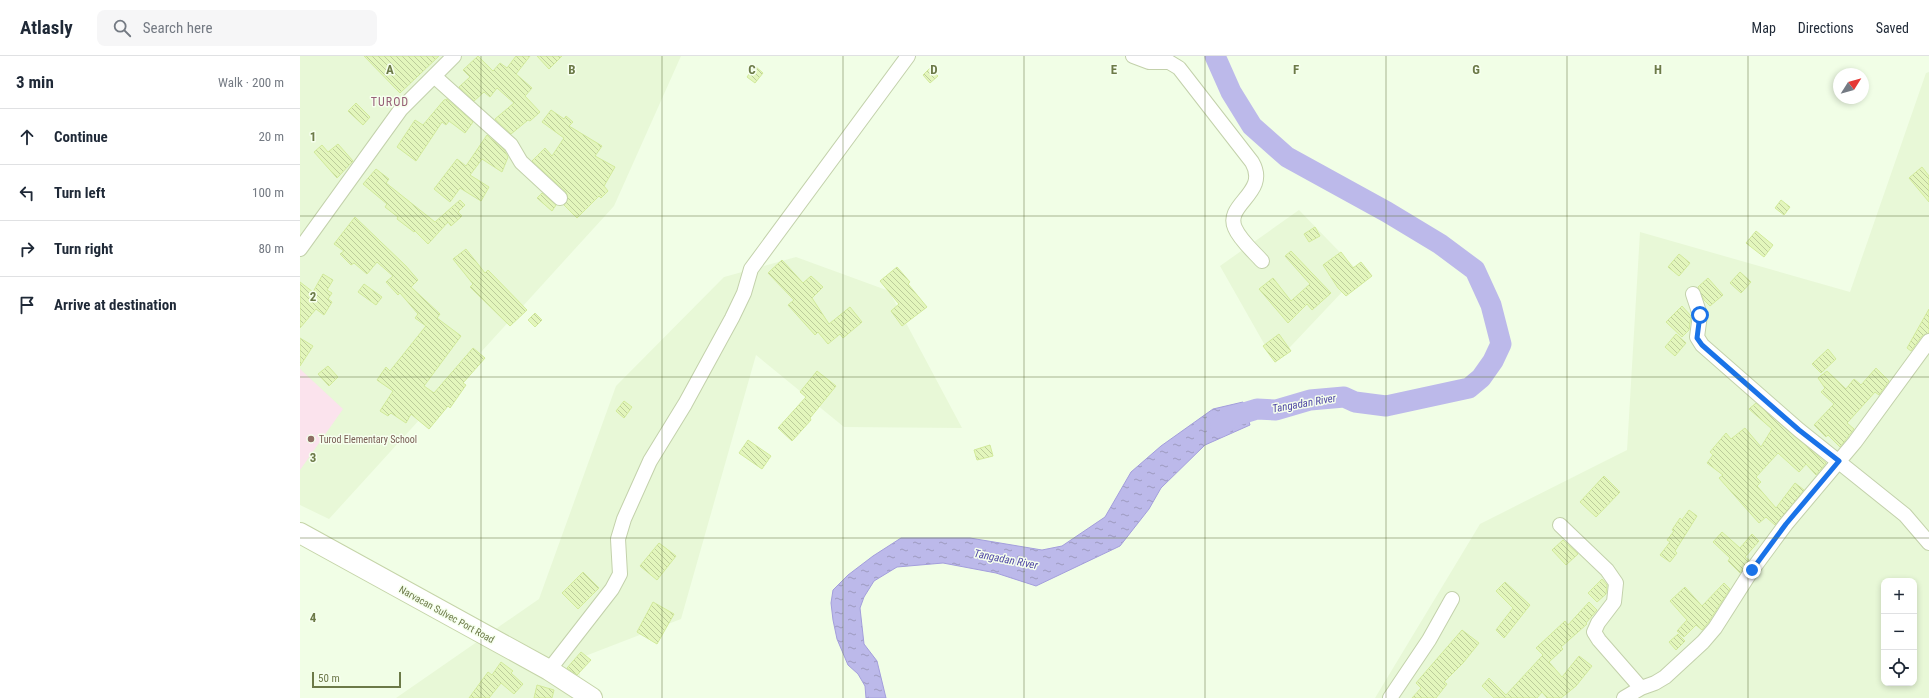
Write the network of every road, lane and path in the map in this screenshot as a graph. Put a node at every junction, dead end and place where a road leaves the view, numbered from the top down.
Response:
1 (454, 56) edge
2 (908, 56) edge
3 (1133, 56) edge
4 (434, 76) junction
5 (560, 198) dead end
6 (300, 249) edge
7 (1262, 261) dead end
8 (1693, 294) dead end
9 (1929, 341) edge
10 (1839, 461) junction
11 (1560, 525) dead end
12 (300, 533) edge
13 (1929, 543) edge
14 (1452, 599) dead end
15 (550, 670) junction
16 (1641, 688) junction
17 (592, 698) edge
18 (1390, 698) edge
19 (1624, 698) edge

1 - 4 street
2 - 15 street
3 - 7 street
4 - 5 street
4 - 6 street
8 - 10 street
9 - 10 street
10 - 13 street
10 - 16 street
11 - 16 street
12 - 15 street, Narvacan Sulvec Port Road
14 - 18 street
15 - 17 street, Narvacan Sulvec Port Road
16 - 19 street

